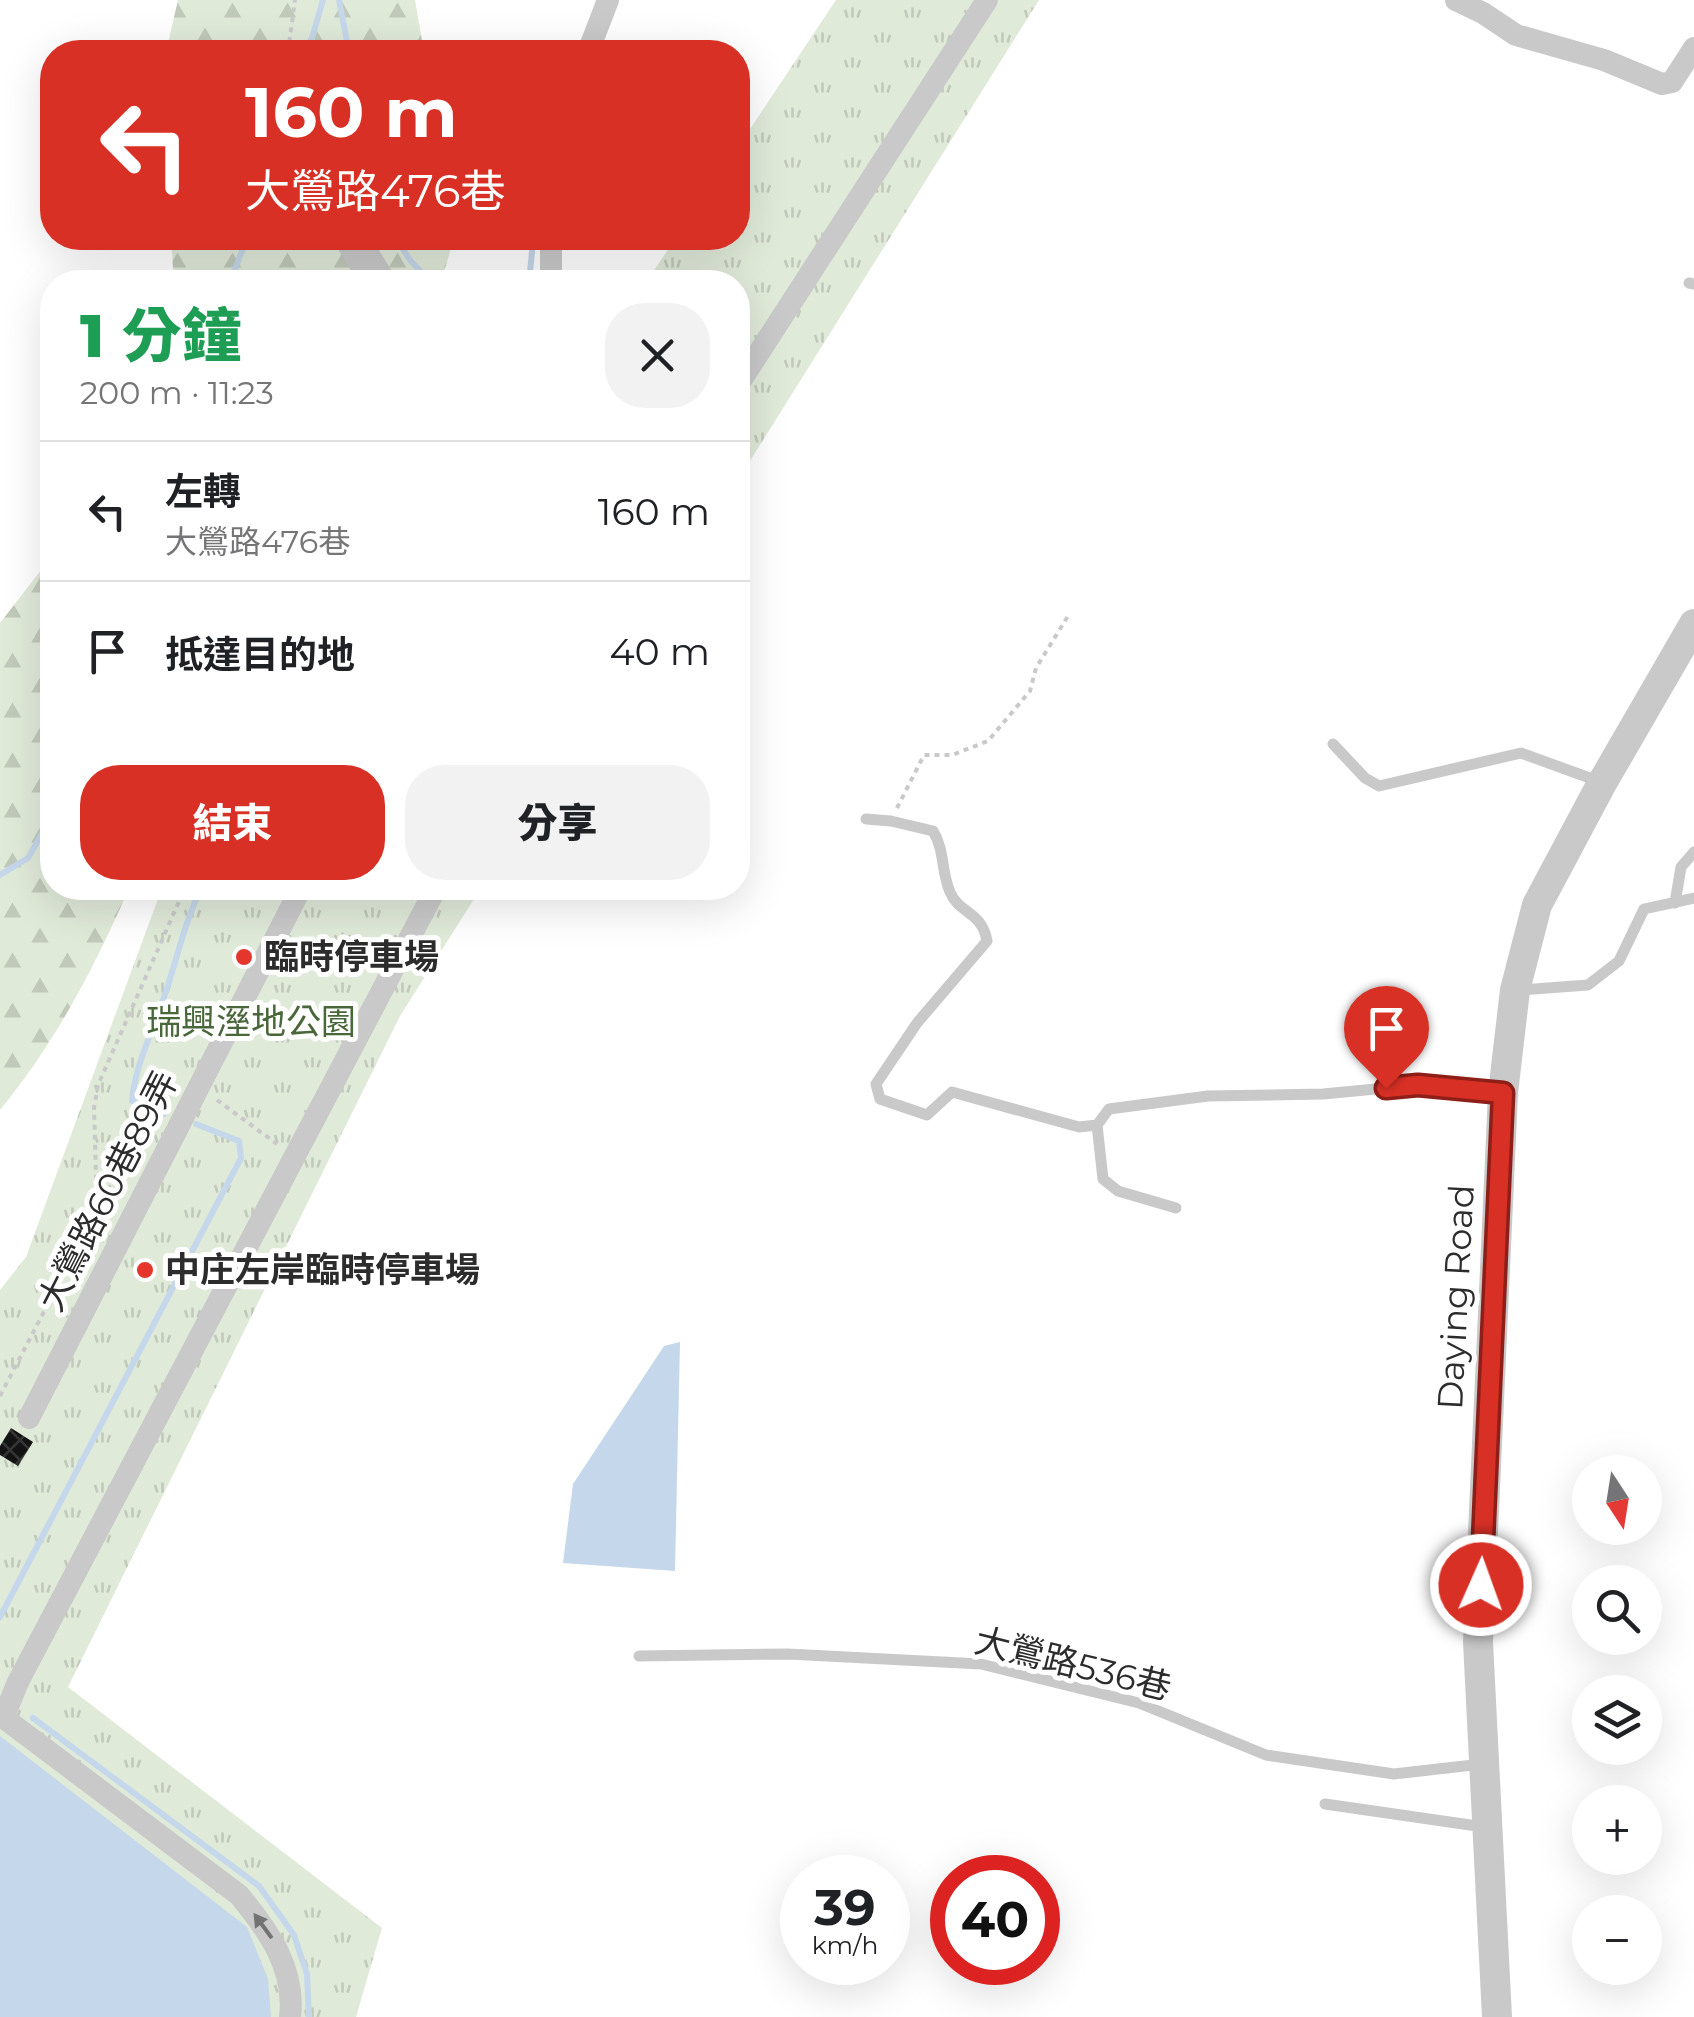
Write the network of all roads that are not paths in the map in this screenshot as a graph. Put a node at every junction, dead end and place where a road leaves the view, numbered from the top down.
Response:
1 (608, 0) edge
2 (988, 0) edge
3 (1456, 0) edge
4 (593, 40) edge
5 (1694, 48) edge
6 (750, 367) edge
7 (1694, 624) edge
8 (1333, 744) dead end
9 (1602, 783) junction
10 (866, 820) dead end
11 (1694, 852) edge
12 (1694, 898) edge
13 (295, 900) edge
14 (430, 900) edge
15 (1675, 902) junction
16 (1515, 990) junction
17 (1503, 1093) junction
18 (1096, 1125) junction
19 (1176, 1208) dead end
20 (28, 1418) dead end
21 (639, 1656) dead end
22 (2, 1716) edge
23 (1486, 1764) junction
24 (1325, 1804) dead end
25 (1489, 1828) junction
26 (290, 2017) edge
27 (1497, 2017) edge

1 - 4 street
2 - 6 street
3 - 5 street
7 - 9 street, Daying Road
8 - 9 lane
9 - 16 street, Daying Road
10 - 18 lane
11 - 15 lane
12 - 15 lane
13 - 20 street, 大鶯路60巷89弄
14 - 22 street
15 - 16 lane
16 - 17 street, Daying Road
17 - 18 lane
17 - 23 street, Daying Road
18 - 19 lane
21 - 23 lane, 大鶯路536巷
26 -> 22 street
23 - 25 street, Daying Road
24 - 25 lane
25 - 27 street, Daying Road

